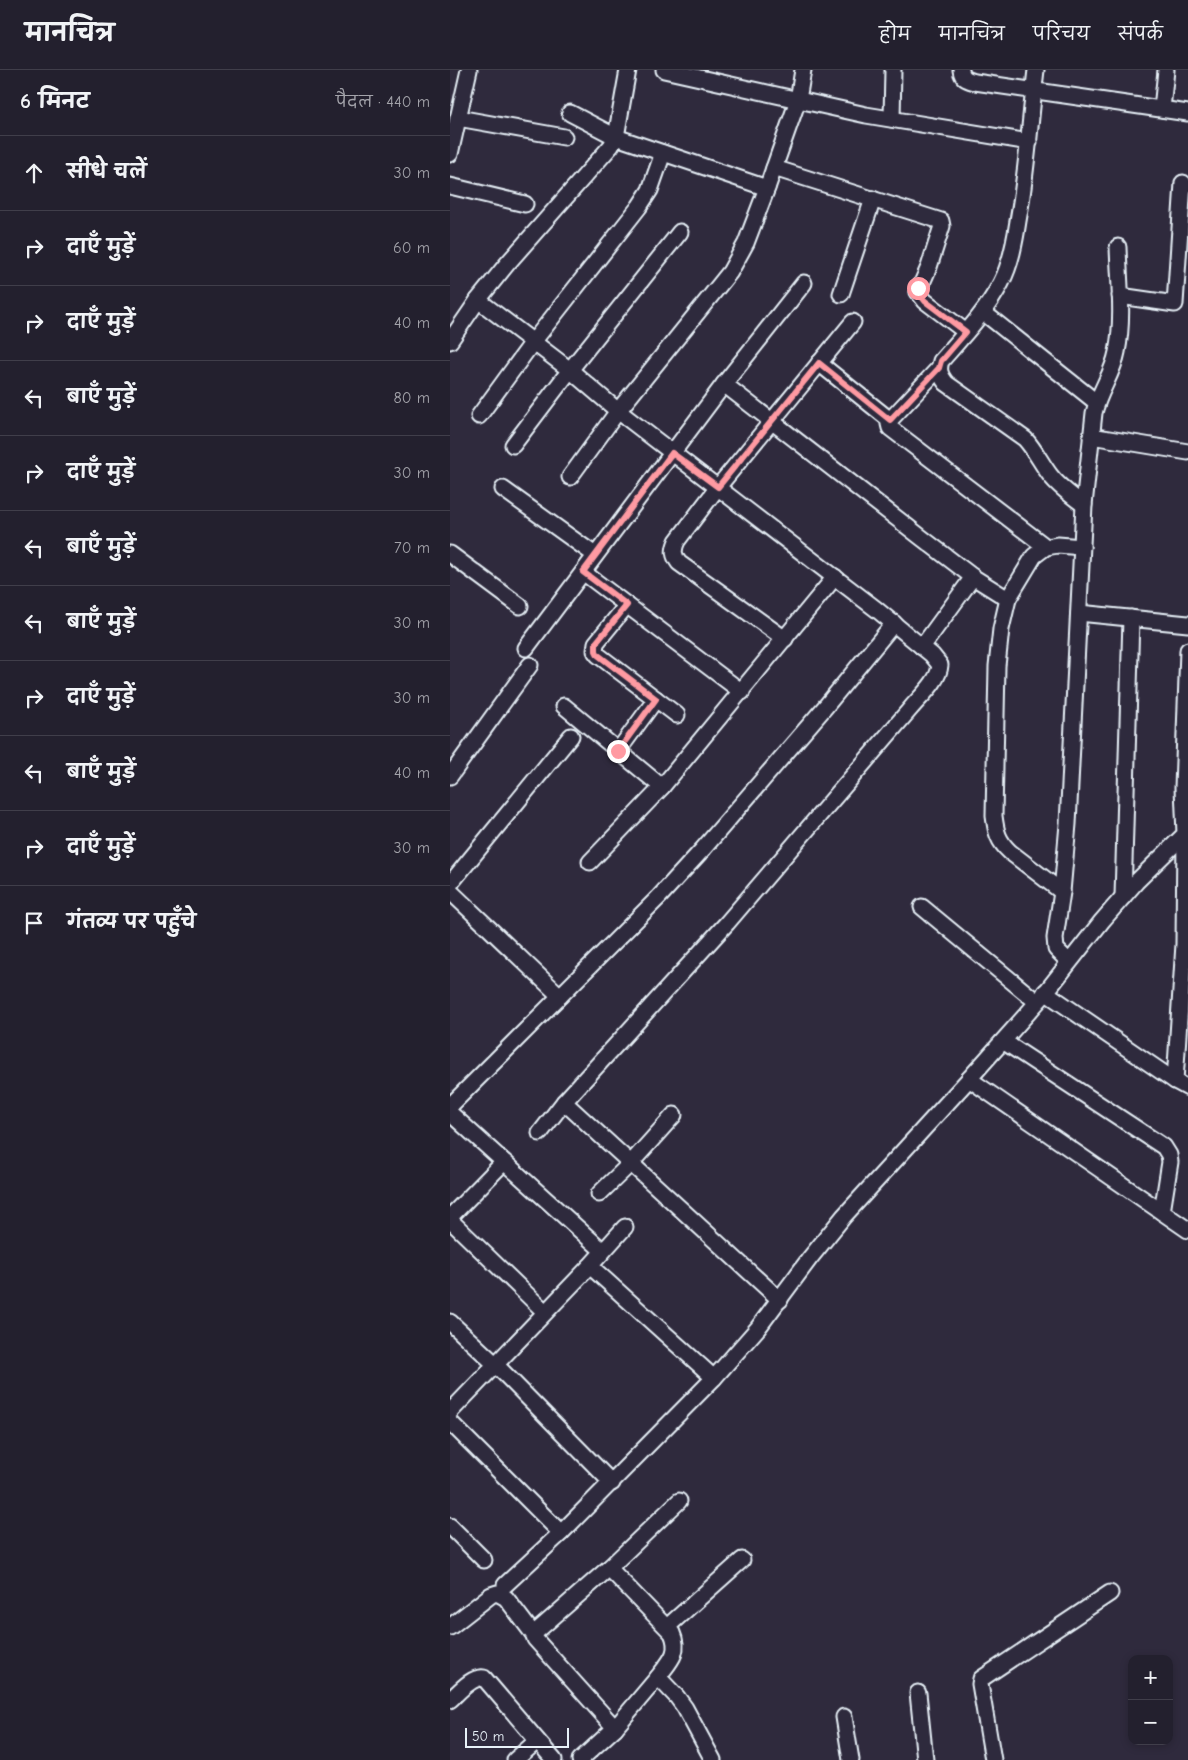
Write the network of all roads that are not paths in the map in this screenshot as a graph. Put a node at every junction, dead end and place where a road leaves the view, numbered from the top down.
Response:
1 (469, 70) edge
2 (628, 70) edge
3 (664, 70) edge
4 (803, 70) edge
5 (893, 70) edge
6 (961, 70) edge
7 (1036, 70) edge
8 (1166, 70) edge
9 (702, 74) edge
10 (1033, 90) junction
11 (798, 100) junction
12 (1162, 109) junction
13 (1188, 113) edge
14 (570, 114) dead end
15 (458, 118) junction
16 (892, 119) junction
17 (564, 137) dead end
18 (616, 137) junction
19 (1029, 142) junction
20 (663, 153) junction
21 (450, 154) edge
22 (774, 168) junction
23 (1183, 183) dead end
24 (450, 186) edge
25 (768, 188) junction
26 (873, 199) junction
27 (525, 204) dead end
28 (680, 232) dead end
29 (1118, 247) dead end
30 (804, 284) dead end
31 (841, 294) dead end
32 (1120, 296) junction
33 (478, 300) junction
34 (1182, 305) edge
35 (984, 312) junction
36 (853, 322) dead end
37 (966, 332) junction
38 (450, 341) edge
39 (533, 342) junction
40 (819, 363) junction
41 (939, 368) junction
42 (570, 370) junction
43 (724, 384) junction
44 (1096, 402) junction
45 (618, 411) junction
46 (479, 416) dead end
47 (890, 420) junction
48 (771, 421) junction
49 (1091, 436) junction
50 (513, 446) dead end
51 (1188, 452) edge
52 (672, 453) junction
53 (570, 477) dead end
54 (718, 487) junction
55 (503, 489) dead end
56 (1084, 505) junction
57 (1046, 547) junction
58 (1082, 547) junction
59 (450, 554) edge
60 (595, 555) junction
61 (583, 572) junction
62 (835, 577) junction
63 (973, 577) junction
64 (1008, 599) junction
65 (627, 605) junction
66 (520, 606) dead end
67 (1079, 613) junction
68 (1131, 618) junction
69 (894, 623) junction
70 (1188, 624) edge
71 (785, 639) junction
72 (922, 647) junction
73 (526, 648) dead end
74 (1188, 650) edge
75 (530, 665) dead end
76 (742, 692) junction
77 (656, 699) junction
78 (564, 706) dead end
79 (678, 716) dead end
80 (571, 736) dead end
81 (618, 751) junction
82 (450, 776) edge
83 (662, 787) junction
84 (1187, 833) edge
85 (590, 862) dead end
86 (450, 884) edge
87 (450, 891) edge
88 (1062, 892) junction
89 (1123, 897) junction
90 (922, 907) dead end
91 (1069, 962) junction
92 (560, 996) junction
93 (1041, 997) junction
94 (1003, 1041) junction
95 (970, 1079) junction
96 (1181, 1084) edge
97 (564, 1102) junction
98 (450, 1106) edge
99 (450, 1113) edge
100 (674, 1115) dead end
101 (540, 1133) dead end
102 (504, 1162) junction
103 (631, 1163) junction
104 (599, 1194) dead end
105 (1162, 1212) junction
106 (450, 1218) edge
107 (625, 1227) dead end
108 (1188, 1230) edge
109 (604, 1251) junction
110 (590, 1266) junction
111 (780, 1300) junction
112 (545, 1312) junction
113 (450, 1322) edge
114 (495, 1364) junction
115 (714, 1378) junction
116 (450, 1412) edge
117 (450, 1422) edge
118 (612, 1482) junction
119 (678, 1501) dead end
120 (450, 1526) edge
121 (561, 1533) junction
122 (484, 1560) dead end
123 (742, 1560) dead end
124 (609, 1568) junction
125 (504, 1585) dead end
126 (1110, 1593) dead end
127 (450, 1627) edge
128 (667, 1627) junction
129 (534, 1635) junction
130 (658, 1677) junction
131 (918, 1692) dead end
132 (450, 1700) edge
133 (844, 1717) dead end
134 (615, 1728) junction
135 (537, 1741) junction
136 (515, 1760) edge
137 (554, 1760) edge
138 (580, 1760) edge
139 (713, 1760) edge
140 (851, 1760) edge
141 (925, 1760) edge
142 (993, 1760) edge

1 - 15 street
2 - 18 street
3 - 9 street
4 - 11 street
5 - 16 street
6 - 10 street
7 - 10 street
8 - 12 street
9 - 11 street
10 - 12 street
10 - 19 street
11 - 16 street
11 - 22 street
12 - 13 street
14 - 18 street
15 - 17 street
15 - 21 street
16 - 19 street
18 - 20 street
18 - 33 street
19 - 35 street
20 - 25 street
20 - 39 street
22 - 25 street
22 - 26 street
23 - 34 street
24 - 27 street
25 - 45 street
26 - 31 street
26 - 37 street
28 - 42 street
29 - 32 street
30 - 43 street
32 - 34 street
32 - 44 street
33 - 38 street
33 - 39 street
35 - 37 street
35 - 44 street
36 - 40 street
37 - 41 street
39 - 42 street
39 - 46 street
40 - 47 street
40 - 48 street
41 - 47 street
41 - 56 street
42 - 45 street
42 - 50 street
43 - 48 street
43 - 52 street
44 - 49 street
45 - 52 street
45 - 53 street
47 - 57 street
48 - 54 street
48 - 63 street
49 - 51 street
49 - 56 street
52 - 54 street
52 - 60 street
54 - 62 street
54 - 71 street
55 - 60 street
56 - 58 street
57 - 58 street
57 - 64 street
58 - 67 street
59 - 66 street
60 - 61 street
61 - 65 street
61 - 73 street
62 - 69 street
62 - 71 street
63 - 64 street
63 - 72 street
64 - 88 street
65 - 76 street
65 - 77 street
67 - 68 street
67 - 88 street
68 - 70 street
68 - 89 street
69 - 72 street
69 - 92 street
71 - 76 street
72 - 97 street
74 - 84 street
75 - 82 street
76 - 83 street
77 - 79 street
77 - 81 street
78 - 81 street
80 - 86 street
81 - 83 street
83 - 85 street
84 - 89 street
84 - 96 street
87 - 92 street
88 - 91 street
89 - 91 street
90 - 93 street
91 - 93 street
92 - 98 street
93 - 94 street
93 - 96 street
94 - 95 street
94 - 105 street
95 - 105 street
95 - 111 street
97 - 101 street
97 - 103 street
99 - 102 street
100 - 103 street
102 - 106 street
102 - 109 street
103 - 104 street
103 - 111 street
105 - 108 street
106 - 112 street
107 - 109 street
109 - 110 street
110 - 112 street
110 - 115 street
111 - 115 street
112 - 114 street
113 - 114 street
114 - 116 street
114 - 118 street
115 - 118 street
117 - 121 street
118 - 121 street
119 - 124 street
120 - 122 street
121 - 125 street
123 - 128 street
124 - 128 street
124 - 129 street
126 - 142 street
127 - 129 street
128 - 130 street
129 - 134 street
130 - 134 street
130 - 139 street
131 - 141 street
132 - 135 street
133 - 140 street
134 - 138 street
135 - 136 street
135 - 137 street

